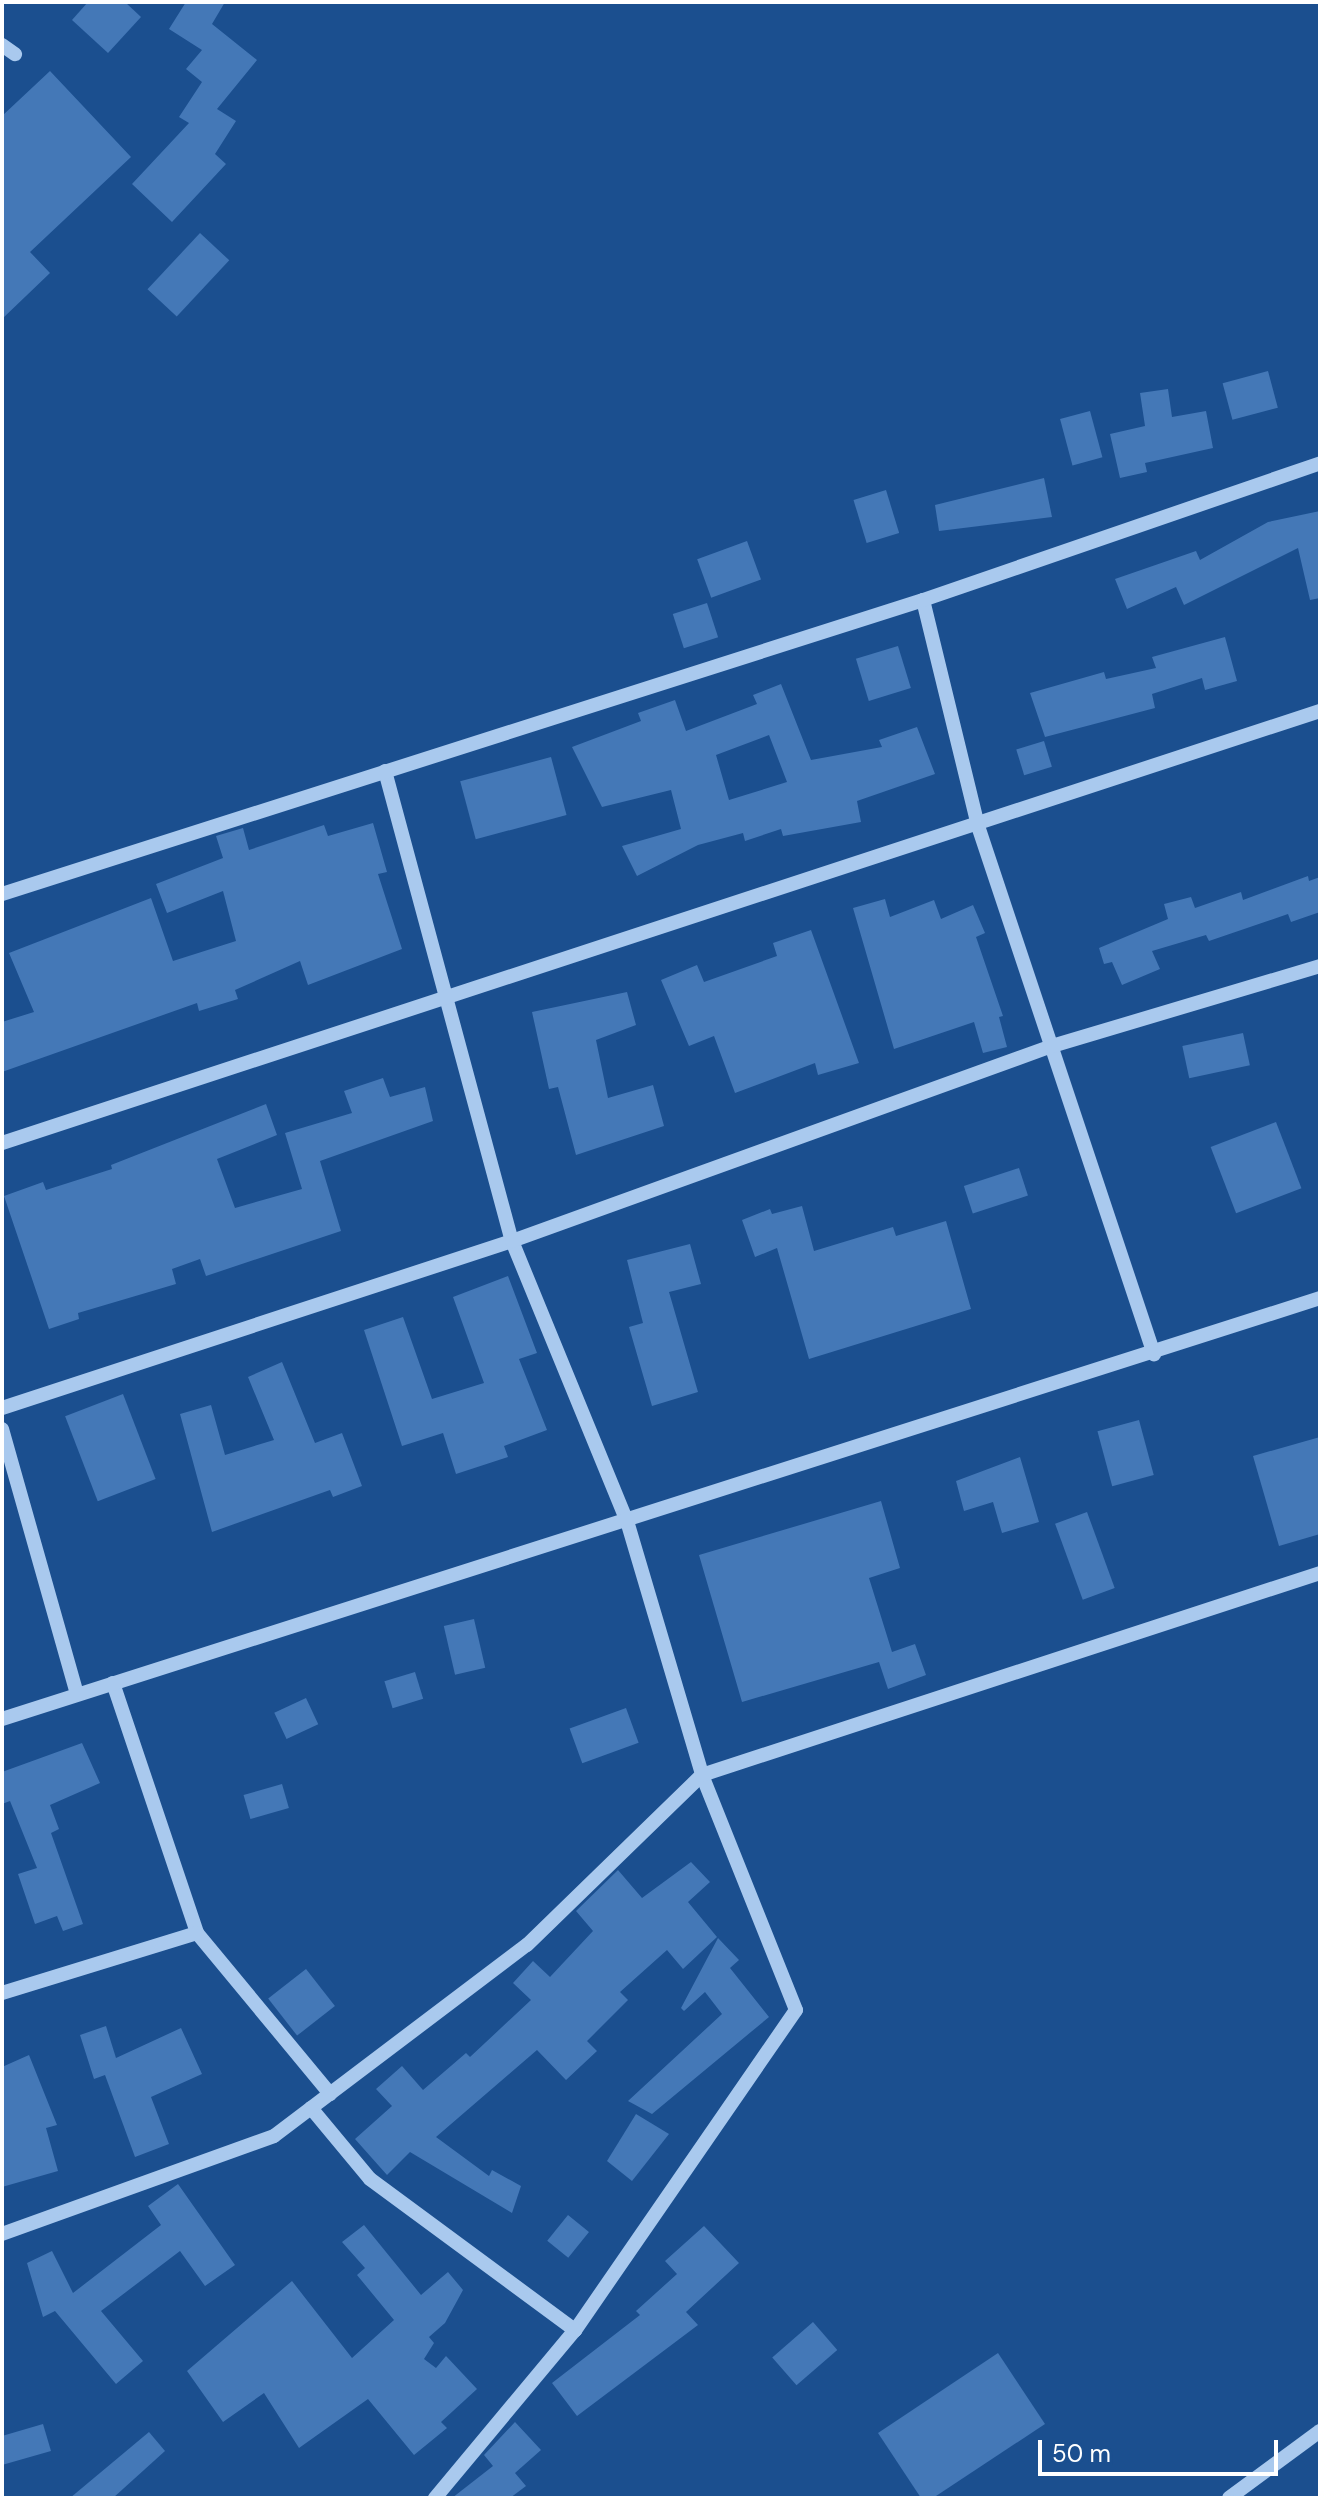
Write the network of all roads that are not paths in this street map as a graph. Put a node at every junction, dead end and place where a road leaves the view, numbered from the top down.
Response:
1 (2, 45) edge
2 (15, 54) dead end
3 (1320, 463) edge
4 (923, 600) junction
5 (1320, 711) edge
6 (385, 771) junction
7 (978, 826) junction
8 (2, 894) edge
9 (1320, 966) edge
10 (445, 999) junction
11 (1052, 1046) junction
12 (2, 1143) edge
13 (512, 1241) junction
14 (1320, 1298) edge
15 (1154, 1354) junction
16 (2, 1408) edge
17 (2, 1429) edge
18 (627, 1521) junction
19 (1320, 1573) edge
20 (113, 1683) junction
21 (77, 1694) junction
22 (2, 1719) edge
23 (702, 1775) junction
24 (197, 1933) junction
25 (2, 1993) edge
26 (330, 2094) junction
27 (311, 2108) junction
28 (2, 2234) edge
29 (575, 2330) junction
30 (1320, 2431) edge
31 (435, 2498) edge
32 (1229, 2498) edge

1 - 2 street
3 - 4 street
4 - 6 street
4 - 7 street
5 - 7 street
6 - 8 street
6 - 10 street
7 - 10 street
7 - 11 street
9 - 11 street
10 - 12 street
10 - 13 street
11 - 13 street
11 - 15 street
13 - 16 street
13 - 18 street
14 - 15 street
15 - 18 street
17 - 21 street
18 - 20 street
18 - 23 street
19 - 23 street
20 - 21 street
20 - 24 street
21 - 22 street
23 - 26 street
23 - 29 street
24 - 25 street
24 - 26 street
26 - 27 street
27 - 28 street
27 - 29 street
29 - 31 street
30 - 32 street

